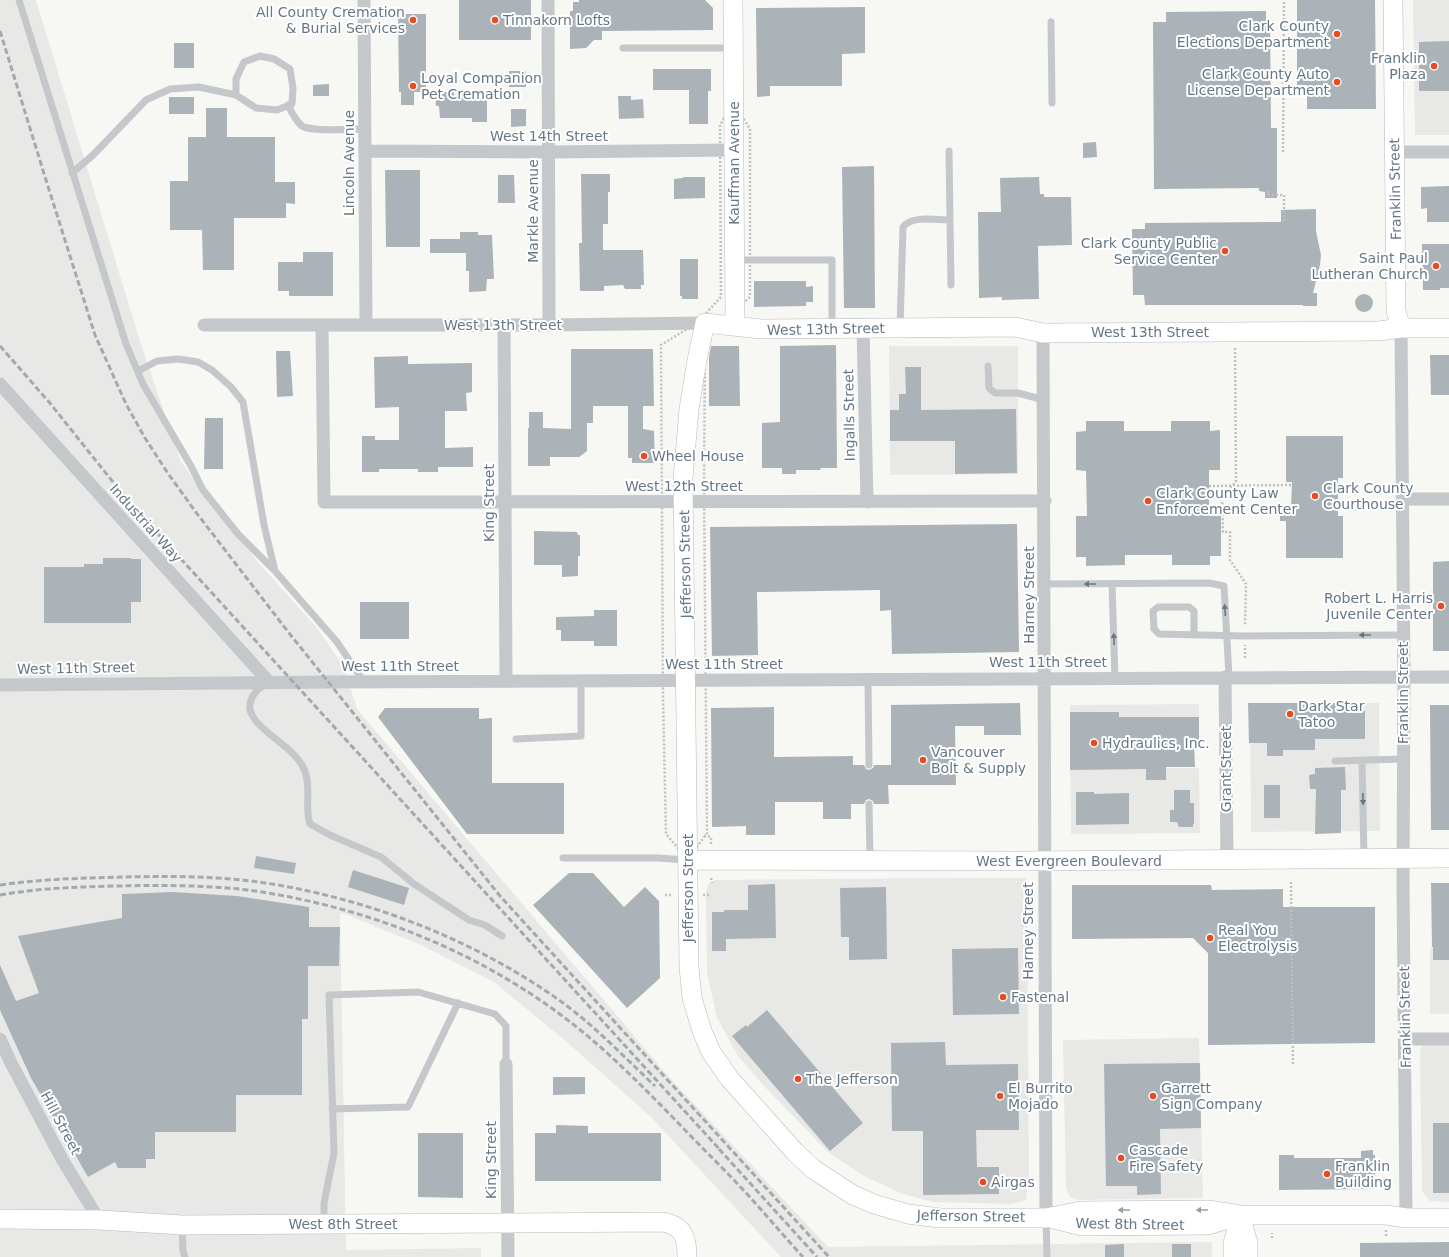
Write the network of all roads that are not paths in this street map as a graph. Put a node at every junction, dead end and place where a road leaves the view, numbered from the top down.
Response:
1 (19, 0) edge
2 (364, 0) edge
3 (548, 0) edge
4 (733, 0) edge
5 (1393, 0) edge
6 (1051, 22) dead end
7 (623, 48) dead end
8 (733, 48) junction
9 (236, 95) junction
10 (1052, 103) dead end
11 (288, 106) junction
12 (364, 129) junction
13 (733, 150) junction
14 (949, 151) dead end
15 (365, 152) junction
16 (549, 152) junction
17 (1394, 152) junction
18 (1449, 152) edge
19 (72, 173) junction
20 (950, 220) junction
21 (734, 260) junction
22 (951, 285) dead end
23 (704, 322) junction
24 (204, 325) dead end
25 (322, 325) junction
26 (366, 325) junction
27 (504, 325) junction
28 (549, 325) junction
29 (736, 325) junction
30 (832, 328) junction
31 (863, 328) junction
32 (900, 328) junction
33 (1401, 328) junction
34 (1449, 328) edge
35 (1043, 332) junction
36 (988, 366) dead end
37 (138, 371) junction
38 (0, 384) edge
39 (1044, 400) junction
40 (1403, 499) junction
41 (1449, 499) edge
42 (1045, 501) junction
43 (505, 502) junction
44 (684, 502) junction
45 (867, 502) junction
46 (275, 571) junction
47 (1045, 584) junction
48 (1112, 584) junction
49 (1194, 635) junction
50 (1227, 635) junction
51 (1404, 635) junction
52 (1227, 677) junction
53 (1404, 677) junction
54 (1449, 677) edge
55 (1045, 678) junction
56 (1115, 678) junction
57 (868, 679) junction
58 (686, 680) junction
59 (506, 681) junction
60 (581, 681) junction
61 (269, 682) junction
62 (364, 682) junction
63 (0, 685) edge
64 (516, 739) dead end
65 (1403, 759) junction
66 (1335, 760) dead end
67 (1362, 760) junction
68 (869, 765) dead end
69 (870, 804) dead end
70 (563, 858) dead end
71 (1364, 858) junction
72 (1403, 858) junction
73 (1449, 858) edge
74 (688, 860) junction
75 (1227, 860) junction
76 (870, 861) junction
77 (1044, 861) junction
78 (502, 936) dead end
79 (458, 1003) junction
80 (0, 1039) edge
81 (1405, 1039) junction
82 (1449, 1039) edge
83 (506, 1064) joint
84 (332, 1109) junction
85 (1240, 1216) junction
86 (1046, 1218) junction
87 (1406, 1218) junction
88 (1449, 1218) edge
89 (0, 1219) edge
90 (99, 1220) junction
91 (507, 1223) junction
92 (324, 1224) junction
93 (182, 1225) junction
94 (185, 1257) edge
95 (508, 1257) edge
96 (687, 1257) edge
97 (1047, 1257) edge
98 (1233, 1257) edge
99 (1248, 1257) edge

1 - 19 lane
2 - 12 street, Lincoln Avenue
3 - 16 street, Markle Avenue
4 - 8 street, Kauffman Avenue
5 - 17 street, Franklin Street
6 - 10 lane
7 - 8 lane
8 - 13 street, Kauffman Avenue
9 - 11 lane
9 - 11 lane
9 - 19 lane
11 - 12 lane
12 - 15 street, Lincoln Avenue
13 - 16 street, West 14th Street
13 - 21 street, Kauffman Avenue
14 - 20 lane
15 - 16 street, West 14th Street
15 - 26 street, Lincoln Avenue
16 - 28 street, Markle Avenue
17 - 18 street
17 - 33 street, Franklin Street
19 - 37 lane
20 - 22 lane
20 - 32 lane
21 - 29 street, Kauffman Avenue
21 - 30 lane
23 - 28 street, West 13th Street
23 - 29 street, West 13th Street
23 - 44 street, Jefferson Street
24 - 25 street, West 13th Street
25 - 26 street, West 13th Street
25 - 43 street, West 12th Street
26 - 27 street, West 13th Street
27 - 28 street, West 13th Street
27 - 43 street, King Street
29 - 30 street, West 13th Street
30 - 31 street, West 13th Street
31 - 32 street, West 13th Street
31 - 45 street, Ingalls Street
32 - 35 street, West 13th Street
33 - 34 street, West 13th Street
33 - 35 street, West 13th Street
33 - 40 street, Franklin Street
35 - 39 street, Harney Street
36 - 39 lane
37 - 46 lane
37 - 46 lane
38 - 61 street, Industrial Way
39 - 42 street, Harney Street
40 - 41 street
40 - 51 street, Franklin Street
42 - 45 street, West 12th Street
42 - 47 street, Harney Street
43 - 44 street, West 12th Street
43 - 59 street, King Street
44 - 45 street, West 12th Street
44 - 58 street, Jefferson Street
46 - 62 lane
48 -> 47 lane
47 - 55 street, Harney Street
50 -> 48 lane
56 -> 48 lane
49 - 49 lane
49 - 50 lane
51 -> 50 lane
50 - 52 lane
51 - 53 street, Franklin Street
52 - 53 street, West 11th Street
52 - 56 street, West 11th Street
52 - 75 street, Grant Street
53 - 54 street, West 11th Street
53 - 65 street, Franklin Street
55 - 56 street, West 11th Street
55 - 57 street, West 11th Street
55 - 77 street, Harney Street
57 - 58 street, West 11th Street
57 - 68 lane
58 - 60 street, West 11th Street
58 - 74 street, Jefferson Street
59 - 60 street, West 11th Street
59 - 62 street, West 11th Street
60 - 64 lane
61 - 62 street, West 11th Street
61 - 63 street, West 11th Street
61 - 78 lane
65 - 67 lane
65 - 72 street, Franklin Street
66 - 67 lane
67 -> 71 lane
69 - 76 lane
70 - 74 lane
71 - 72 street, West Evergreen Boulevard
71 - 75 street, West Evergreen Boulevard
72 - 73 street, West Evergreen Boulevard
72 - 81 street, Franklin Street
74 - 76 street, West Evergreen Boulevard
74 - 86 street, Jefferson Street
75 - 77 street, West Evergreen Boulevard
76 - 77 street, West Evergreen Boulevard
77 - 86 street, Harney Street
79 - 83 lane
79 - 84 lane
79 - 84 lane
80 - 90 street, Hill Street
81 - 82 street
81 - 87 street, Franklin Street
83 - 91 street, King Street
84 - 92 lane
85 - 86 street, West 8th Street
85 - 87 street, West 8th Street
85 - 98 street
85 - 99 street
86 - 97 lane
87 - 88 street, West 8th Street
89 - 90 street, West 8th Street
90 - 93 street, West 8th Street
91 - 92 street, West 8th Street
91 - 95 street, King Street
91 - 96 street, West 8th Street
92 - 93 street, West 8th Street
93 - 94 lane

